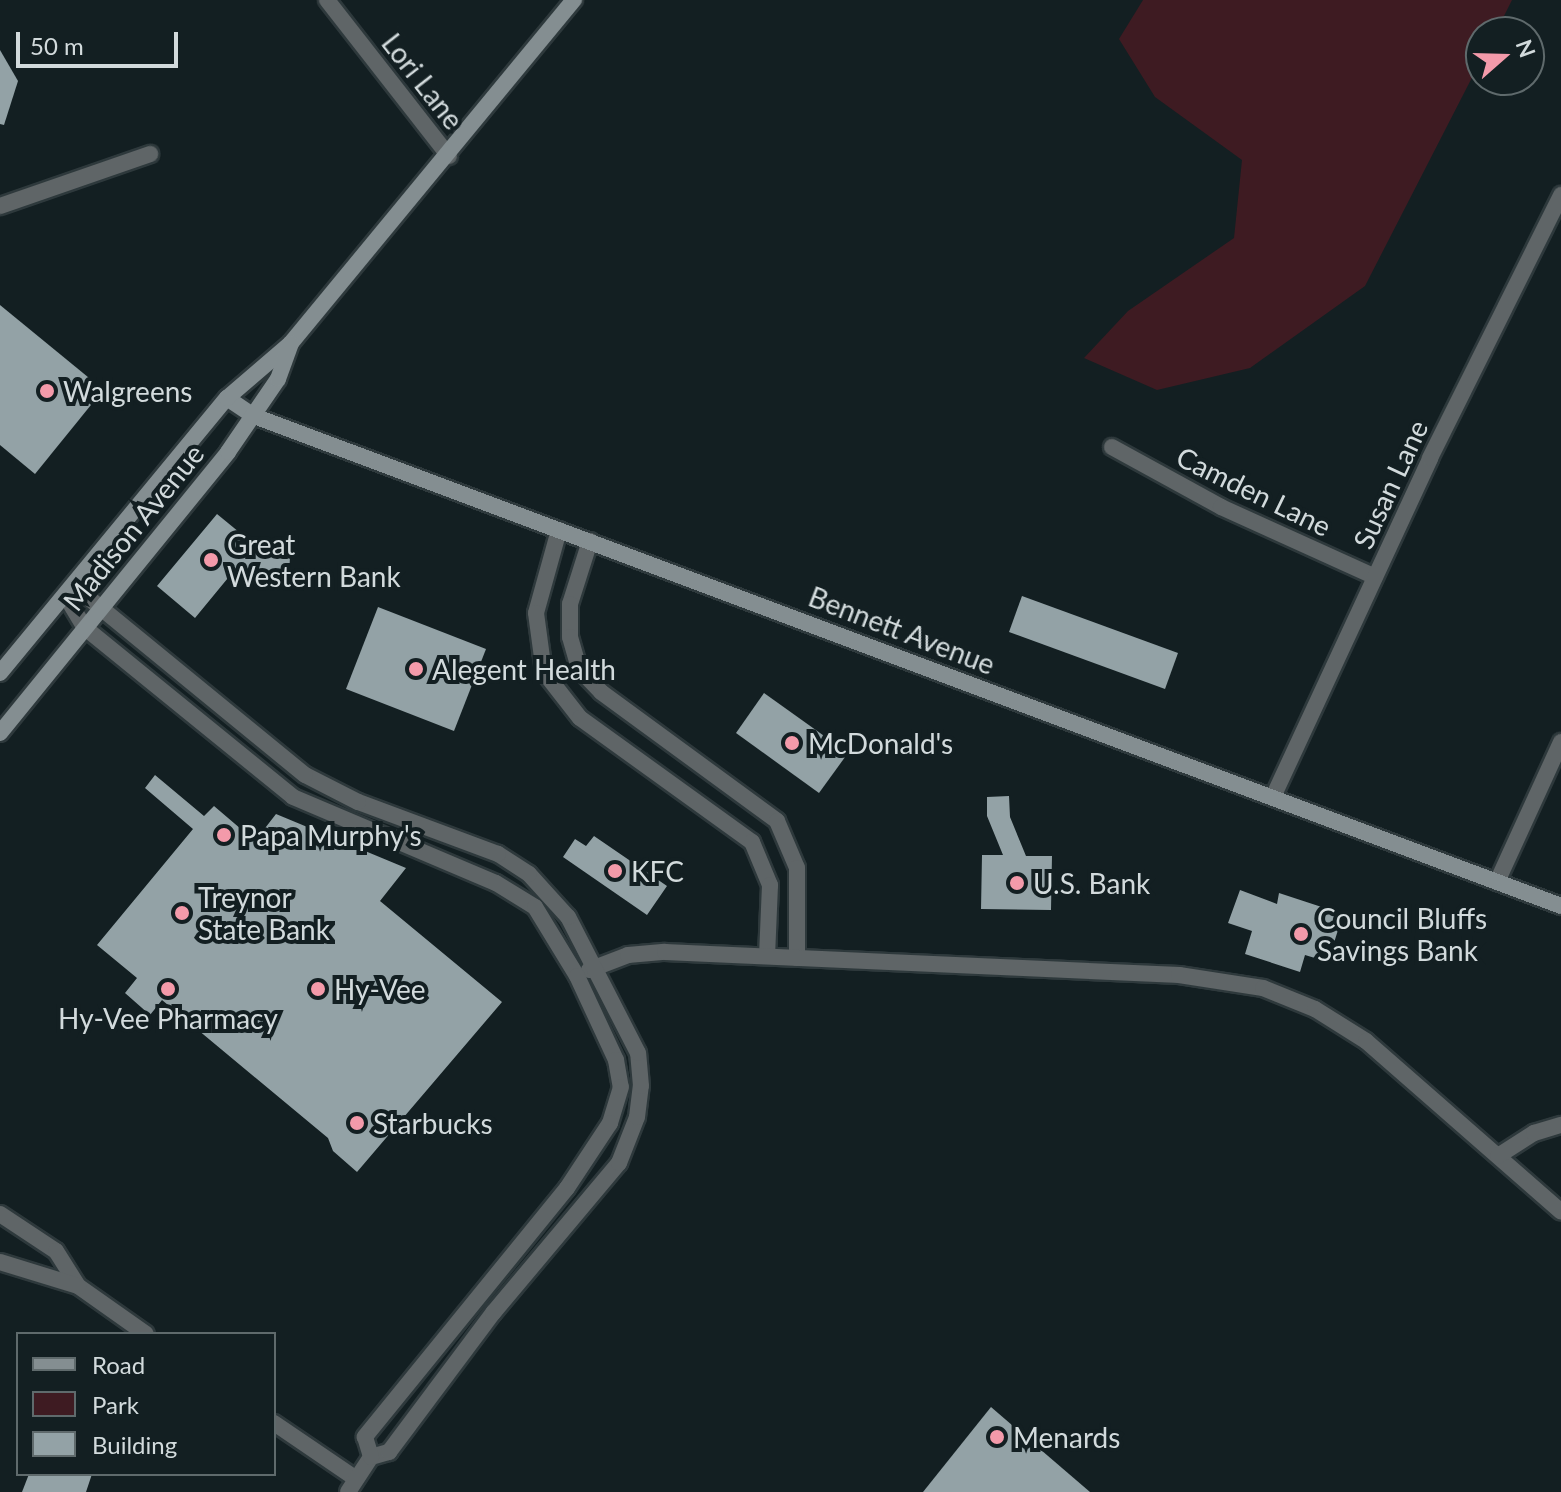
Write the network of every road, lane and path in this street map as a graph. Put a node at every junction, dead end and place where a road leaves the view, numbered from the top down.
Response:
1 (327, 0) edge
2 (574, 0) edge
3 (150, 154) dead end
4 (449, 156) junction
5 (1561, 195) edge
6 (0, 206) edge
7 (291, 343) junction
8 (227, 398) junction
9 (254, 416) junction
10 (1112, 447) dead end
11 (559, 530) junction
12 (590, 541) junction
13 (1375, 577) junction
14 (65, 595) junction
15 (101, 610) junction
16 (84, 627) junction
17 (0, 673) edge
18 (0, 733) edge
19 (1561, 742) edge
20 (1273, 797) junction
21 (1497, 882) junction
22 (1561, 906) edge
23 (767, 956) junction
24 (797, 958) junction
25 (596, 966) junction
26 (577, 976) junction
27 (1561, 1125) edge
28 (1498, 1156) junction
29 (1561, 1212) edge
30 (0, 1214) edge
31 (0, 1262) edge
32 (78, 1286) junction
33 (143, 1332) edge
34 (276, 1425) edge
35 (371, 1457) junction
36 (352, 1485) edge

1 - 4 street, Lori Lane
2 - 4 main road, Madison Avenue
3 - 6 street
4 - 7 main road, Madison Avenue
5 - 13 street, Susan Lane
7 - 8 main road, Madison Avenue
7 - 9 main road, Madison Avenue
8 - 9 main road, Bennett Avenue
8 - 14 main road, Madison Avenue
9 - 11 main road, Bennett Avenue
9 - 15 main road, Madison Avenue
10 - 13 street, Camden Lane
11 - 12 main road, Bennett Avenue
11 - 23 street
12 - 20 main road, Bennett Avenue
12 - 24 street
13 - 20 street, Susan Lane
14 - 15 street
14 - 16 street
14 - 17 main road, Madison Avenue
15 - 16 main road, Madison Avenue
15 - 25 street
16 - 18 main road, Madison Avenue
16 - 26 street
19 - 21 street
20 - 21 main road, Bennett Avenue
21 - 22 main road, Bennett Avenue
23 - 24 street
23 - 25 street
24 - 28 street
25 - 26 street
25 - 35 street
26 - 35 street
27 - 28 street
28 - 29 street
30 - 32 street
31 - 32 street
32 - 33 street
34 - 36 street
35 - 36 street

